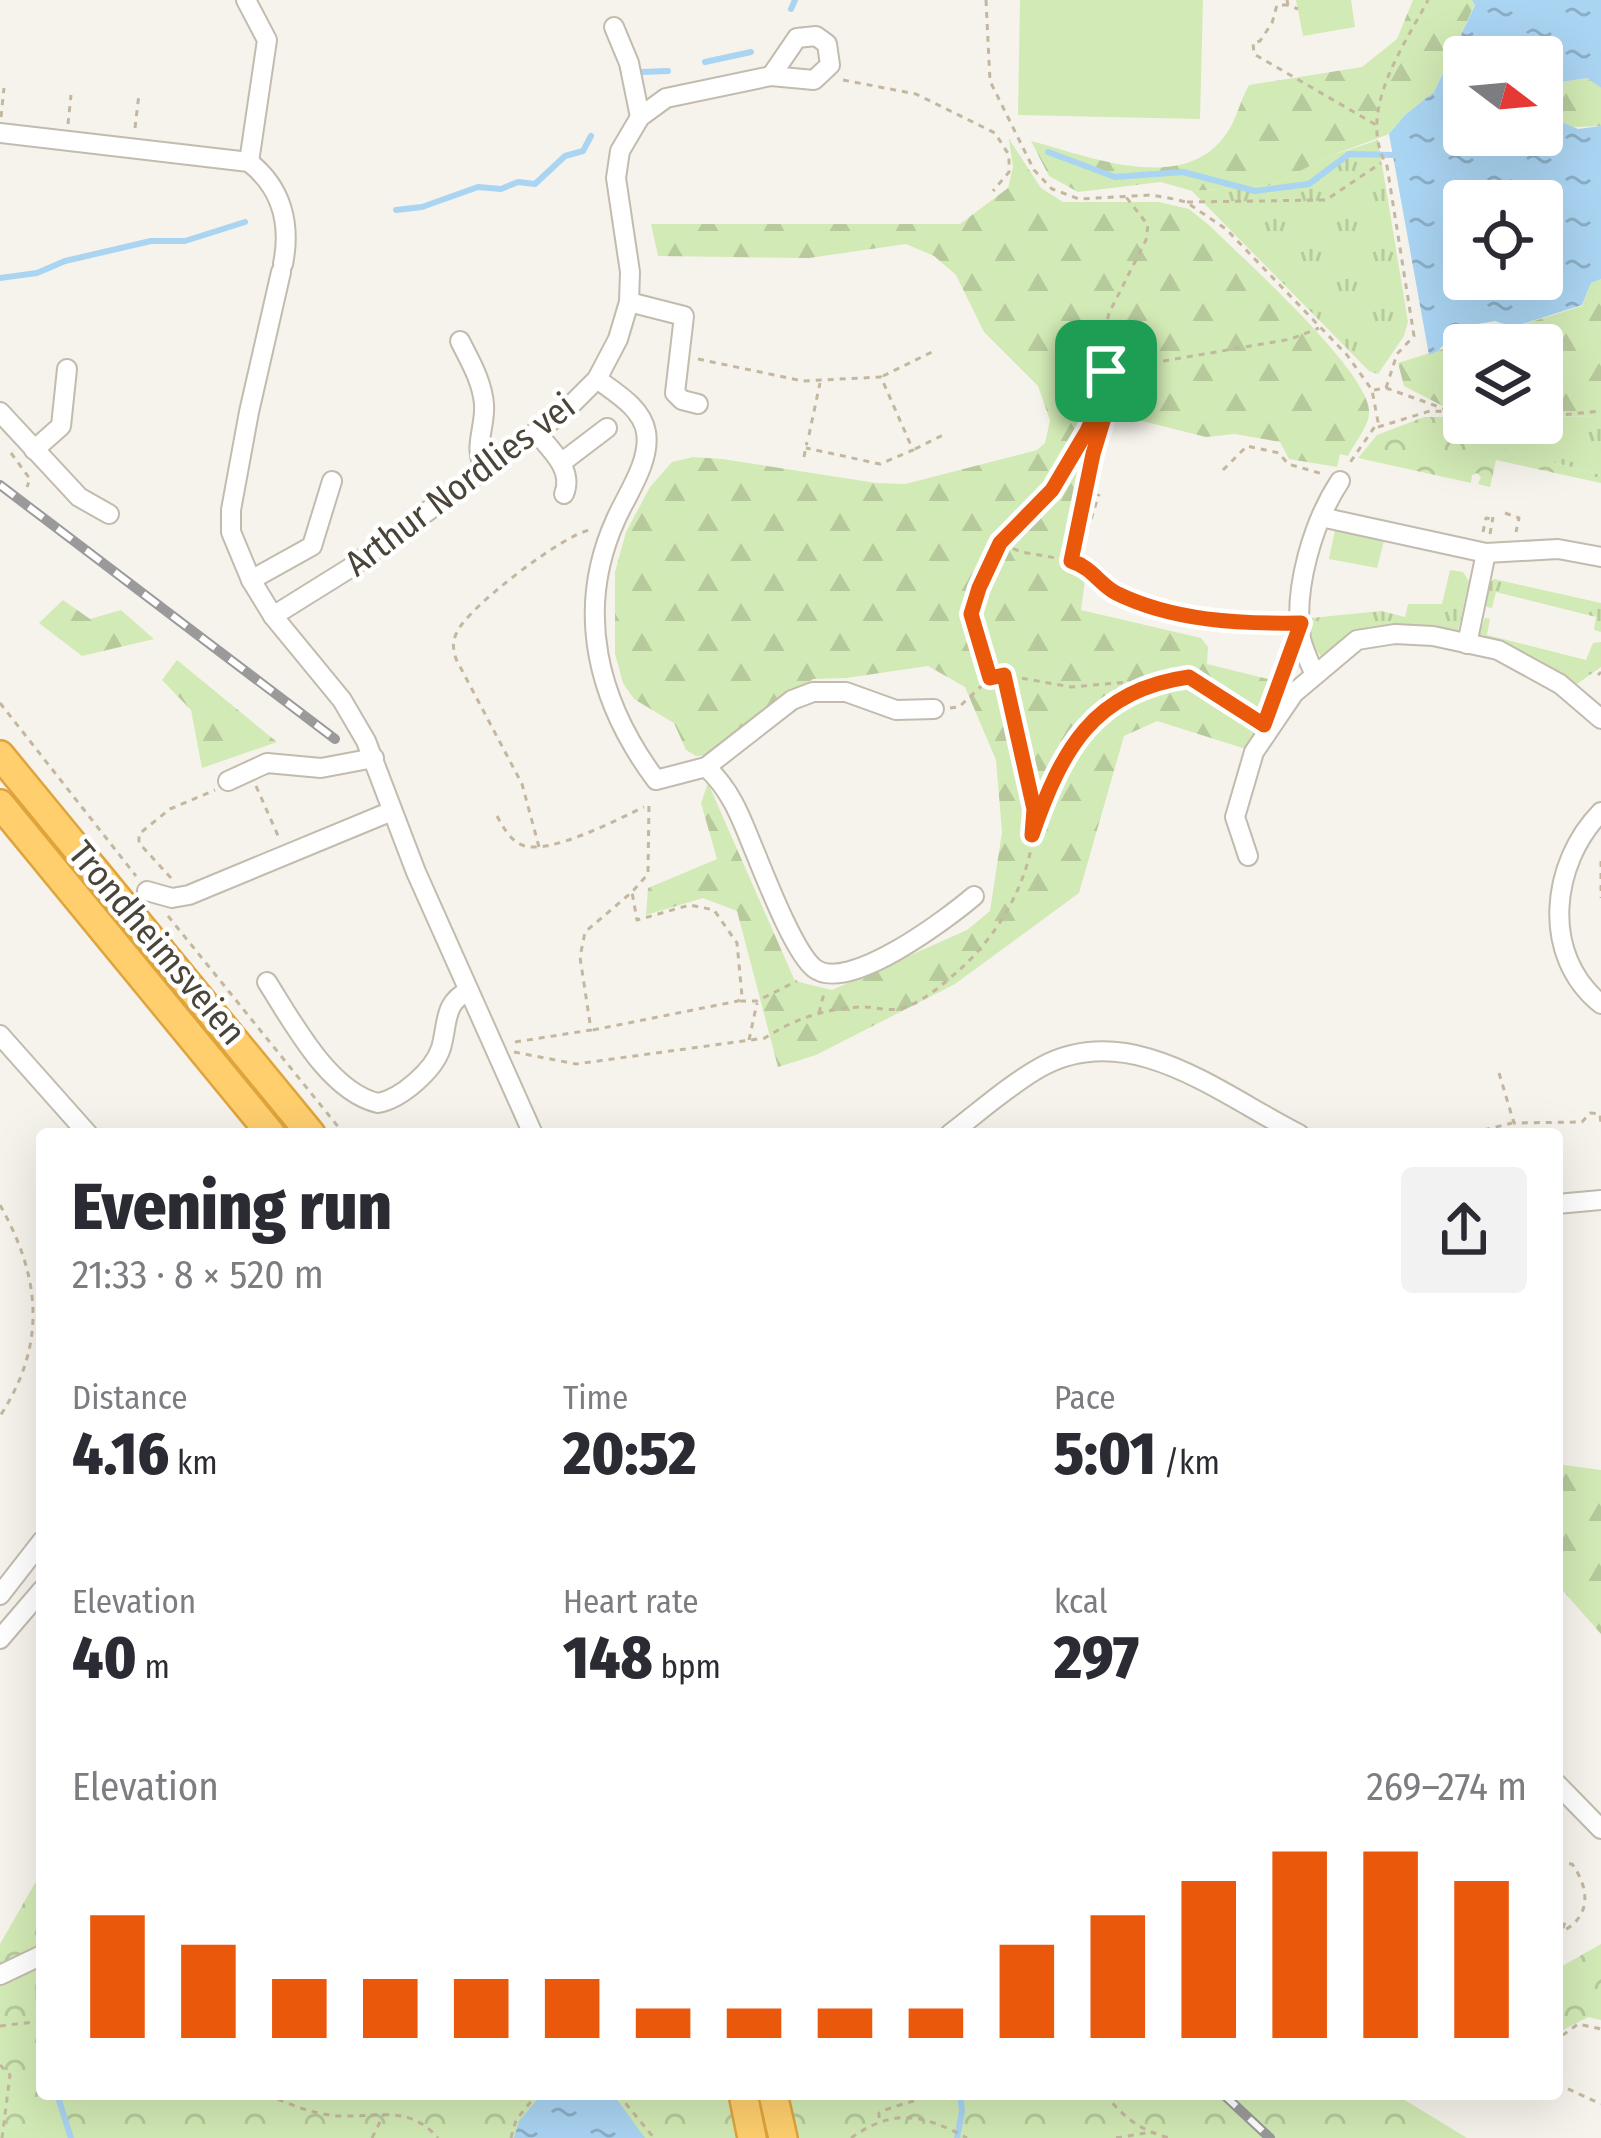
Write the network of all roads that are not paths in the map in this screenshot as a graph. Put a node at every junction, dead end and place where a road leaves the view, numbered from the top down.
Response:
1 (246, 0) edge
2 (614, 27) dead end
3 (771, 76) junction
4 (640, 117) junction
5 (0, 133) edge
6 (249, 162) junction
7 (629, 302) junction
8 (460, 341) dead end
9 (67, 370) dead end
10 (597, 379) junction
11 (698, 404) dead end
12 (0, 412) edge
13 (607, 428) dead end
14 (536, 432) junction
15 (34, 450) junction
16 (560, 463) junction
17 (484, 469) junction
18 (1340, 480) road end
19 (332, 481) dead end
20 (564, 494) dead end
21 (109, 514) dead end
22 (1321, 517) junction
23 (1484, 544) junction
24 (1601, 556) edge
25 (1075, 562) road end
26 (251, 580) junction
27 (273, 616) junction
28 (1301, 623) junction
29 (1467, 644) junction
30 (1315, 675) junction
31 (934, 709) road end
32 (1601, 719) edge
33 (0, 755) edge
34 (374, 758) junction
35 (696, 770) junction
36 (228, 781) road end
37 (0, 804) edge
38 (392, 811) junction
39 (1601, 812) edge
40 (1249, 856) dead end
41 (147, 891) road end
42 (974, 896) dead end
43 (268, 982) dead end
44 (469, 991) junction
45 (1601, 1004) edge
46 (0, 1036) edge
47 (83, 1128) edge
48 (266, 1128) edge
49 (306, 1128) edge
50 (530, 1128) edge
51 (958, 1128) edge
52 (1288, 1128) edge
53 (1601, 1200) edge
54 (1563, 1203) edge
55 (36, 1549) edge
56 (0, 1595) edge
57 (36, 1597) edge
58 (0, 1639) edge
59 (1563, 1790) edge
60 (1601, 1829) edge
61 (36, 1958) edge
62 (0, 1975) edge
63 (744, 2100) edge
64 (774, 2100) edge
65 (752, 2138) edge
66 (783, 2138) edge

1 - 6 street
2 - 4 street
3 - 3 street
3 - 4 street
4 - 7 street, Arthur Nordlies vei
5 - 6 street
6 - 26 street
7 - 10 street, Arthur Nordlies vei
7 - 11 street
8 - 17 street
9 - 15 street
10 - 14 street, Arthur Nordlies vei
10 - 35 street
12 - 15 street
13 - 16 street
14 - 16 street
14 - 17 street, Arthur Nordlies vei
15 - 21 street
16 - 20 street
17 - 27 street, Arthur Nordlies vei
18 - 22 street
19 - 26 street
22 - 23 street
22 - 28 street
23 - 24 street
23 - 29 street
25 - 28 street
26 - 27 street
27 - 34 street
28 - 30 street
29 - 30 street
29 - 32 street
30 - 40 street
31 - 35 street
33 - 49 highway, Trondheimsveien
34 - 36 street
34 - 38 street
35 - 42 street
37 - 48 highway, Trondheimsveien
38 - 41 street
38 - 44 street
39 - 45 street
43 - 44 street
44 - 50 street
46 - 47 street
51 - 52 street
53 - 54 street
55 - 56 street
57 - 58 street
59 - 60 street
61 - 62 street
63 - 65 highway
64 - 66 highway

